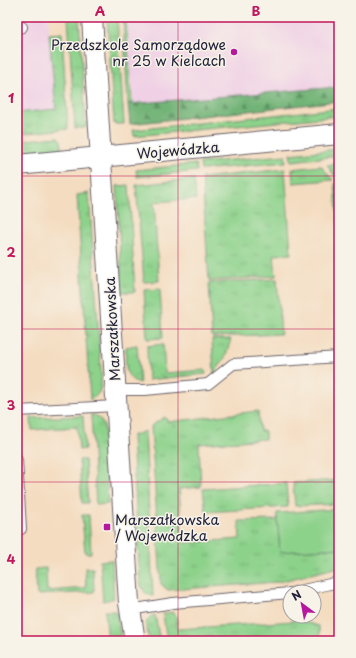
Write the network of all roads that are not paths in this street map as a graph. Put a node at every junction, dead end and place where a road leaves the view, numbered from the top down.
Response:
1 (92, 17) edge
2 (339, 134) edge
3 (101, 157) junction
4 (17, 165) edge
5 (339, 357) edge
6 (116, 398) junction
7 (17, 410) edge
8 (17, 460) edge
9 (21, 529) dead end
10 (339, 582) edge
11 (322, 586) edge
12 (282, 594) edge
13 (129, 610) junction
14 (135, 641) edge

1 - 3 street, Marszałkowska
2 - 3 street, Wojewódzka
3 - 4 street, Wojewódzka
3 - 6 street, Marszałkowska
5 - 6 lane
6 - 7 lane
6 - 13 street, Marszałkowska
8 - 9 lane
10 - 11 lane
12 - 13 lane
13 - 14 street, Marszałkowska

